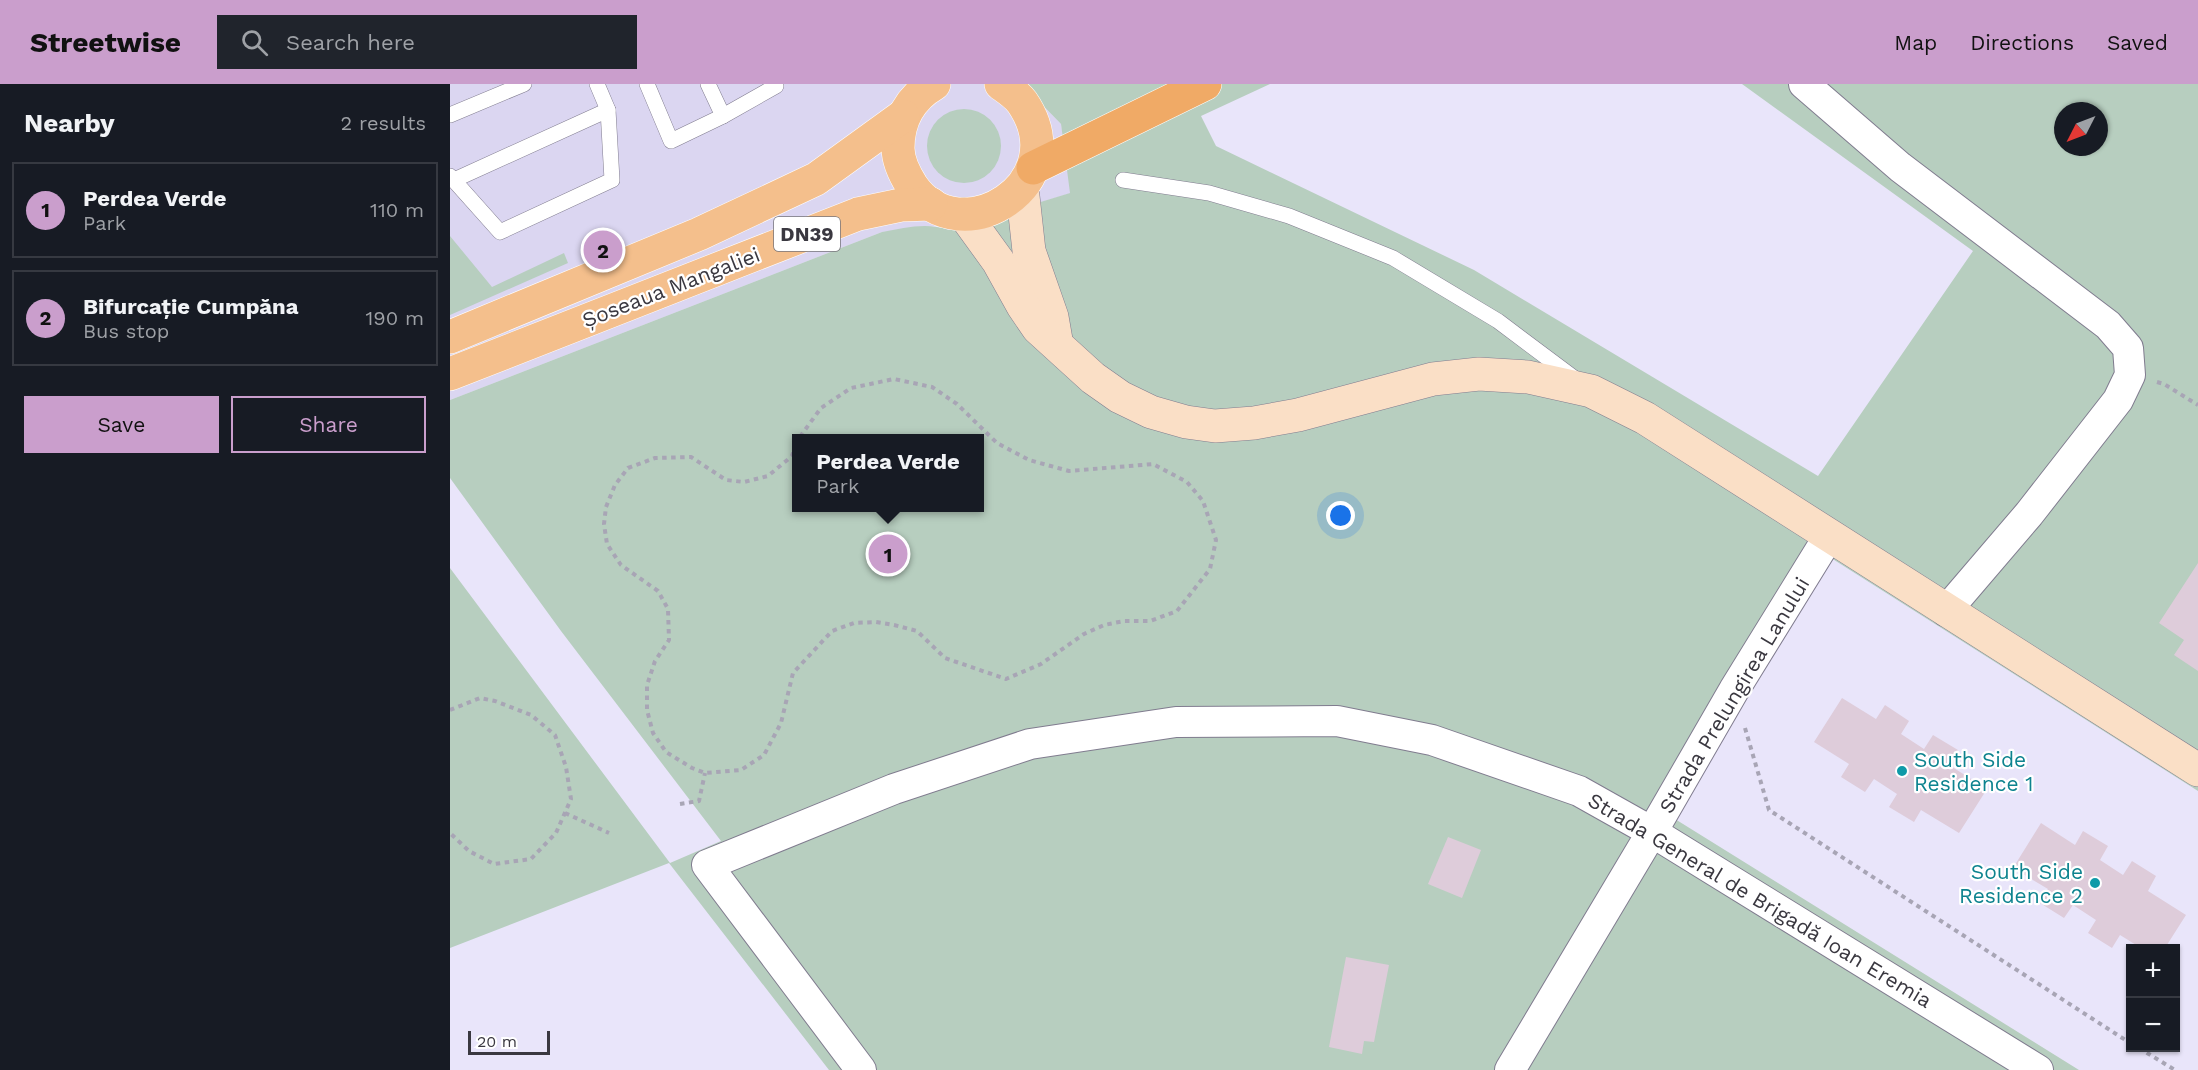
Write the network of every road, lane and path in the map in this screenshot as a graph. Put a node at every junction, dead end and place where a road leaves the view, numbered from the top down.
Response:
1 (524, 84) edge
2 (597, 84) edge
3 (647, 84) edge
4 (708, 84) edge
5 (1001, 84) edge
6 (1205, 84) edge
7 (1804, 84) edge
8 (776, 85) edge
9 (916, 96) edge
10 (608, 110) junction
11 (450, 115) edge
12 (723, 117) junction
13 (452, 178) edge
14 (1027, 178) junction
15 (1123, 180) dead end
16 (931, 204) junction
17 (964, 214) junction
18 (450, 337) edge
19 (1057, 345) junction
20 (450, 374) edge
21 (2130, 375) junction
22 (1591, 391) junction
23 (2198, 405) edge
24 (800, 434) edge
25 (792, 456) edge
26 (1829, 536) junction
27 (1946, 611) junction
28 (1734, 690) junction
29 (450, 710) edge
30 (2198, 770) edge
31 (705, 773) junction
32 (680, 804) dead end
33 (564, 813) junction
34 (1652, 832) junction
35 (450, 833) edge
36 (609, 833) dead end
37 (2126, 1040) edge
38 (2147, 1052) edge
39 (861, 1070) edge
40 (1510, 1070) edge
41 (2038, 1070) edge
42 (2175, 1070) edge

1 - 11 lane
2 - 10 lane
3 - 12 lane
4 - 12 lane
5 - 14 main road
6 - 14 highway, DN39
7 - 21 street
8 - 12 lane
9 - 16 main road, DN39
9 - 18 main road, Șoseaua Mangaliei / DN39
10 - 13 lane
10 - 13 lane
14 - 17 main road, DN39
14 - 19 main road
15 - 22 lane
16 - 17 main road, DN39
16 - 20 main road, Șoseaua Mangaliei / DN39
17 - 19 main road
19 - 22 main road
21 - 23 path
21 - 27 street
22 - 26 main road
24 - 31 path
25 - 31 path
26 - 27 main road
26 - 28 street, Strada Prelungirea Lanului
27 - 30 main road
28 - 34 street, Strada Prelungirea Lanului
28 - 37 path
29 - 33 path
31 - 32 path
33 - 35 path
33 - 36 path
34 - 39 street, Strada General de Brigadă Ioan Eremia
34 - 40 street, Strada Prelungirea Lanului
34 - 41 street, Strada General de Brigadă Ioan Eremia
38 - 42 path

